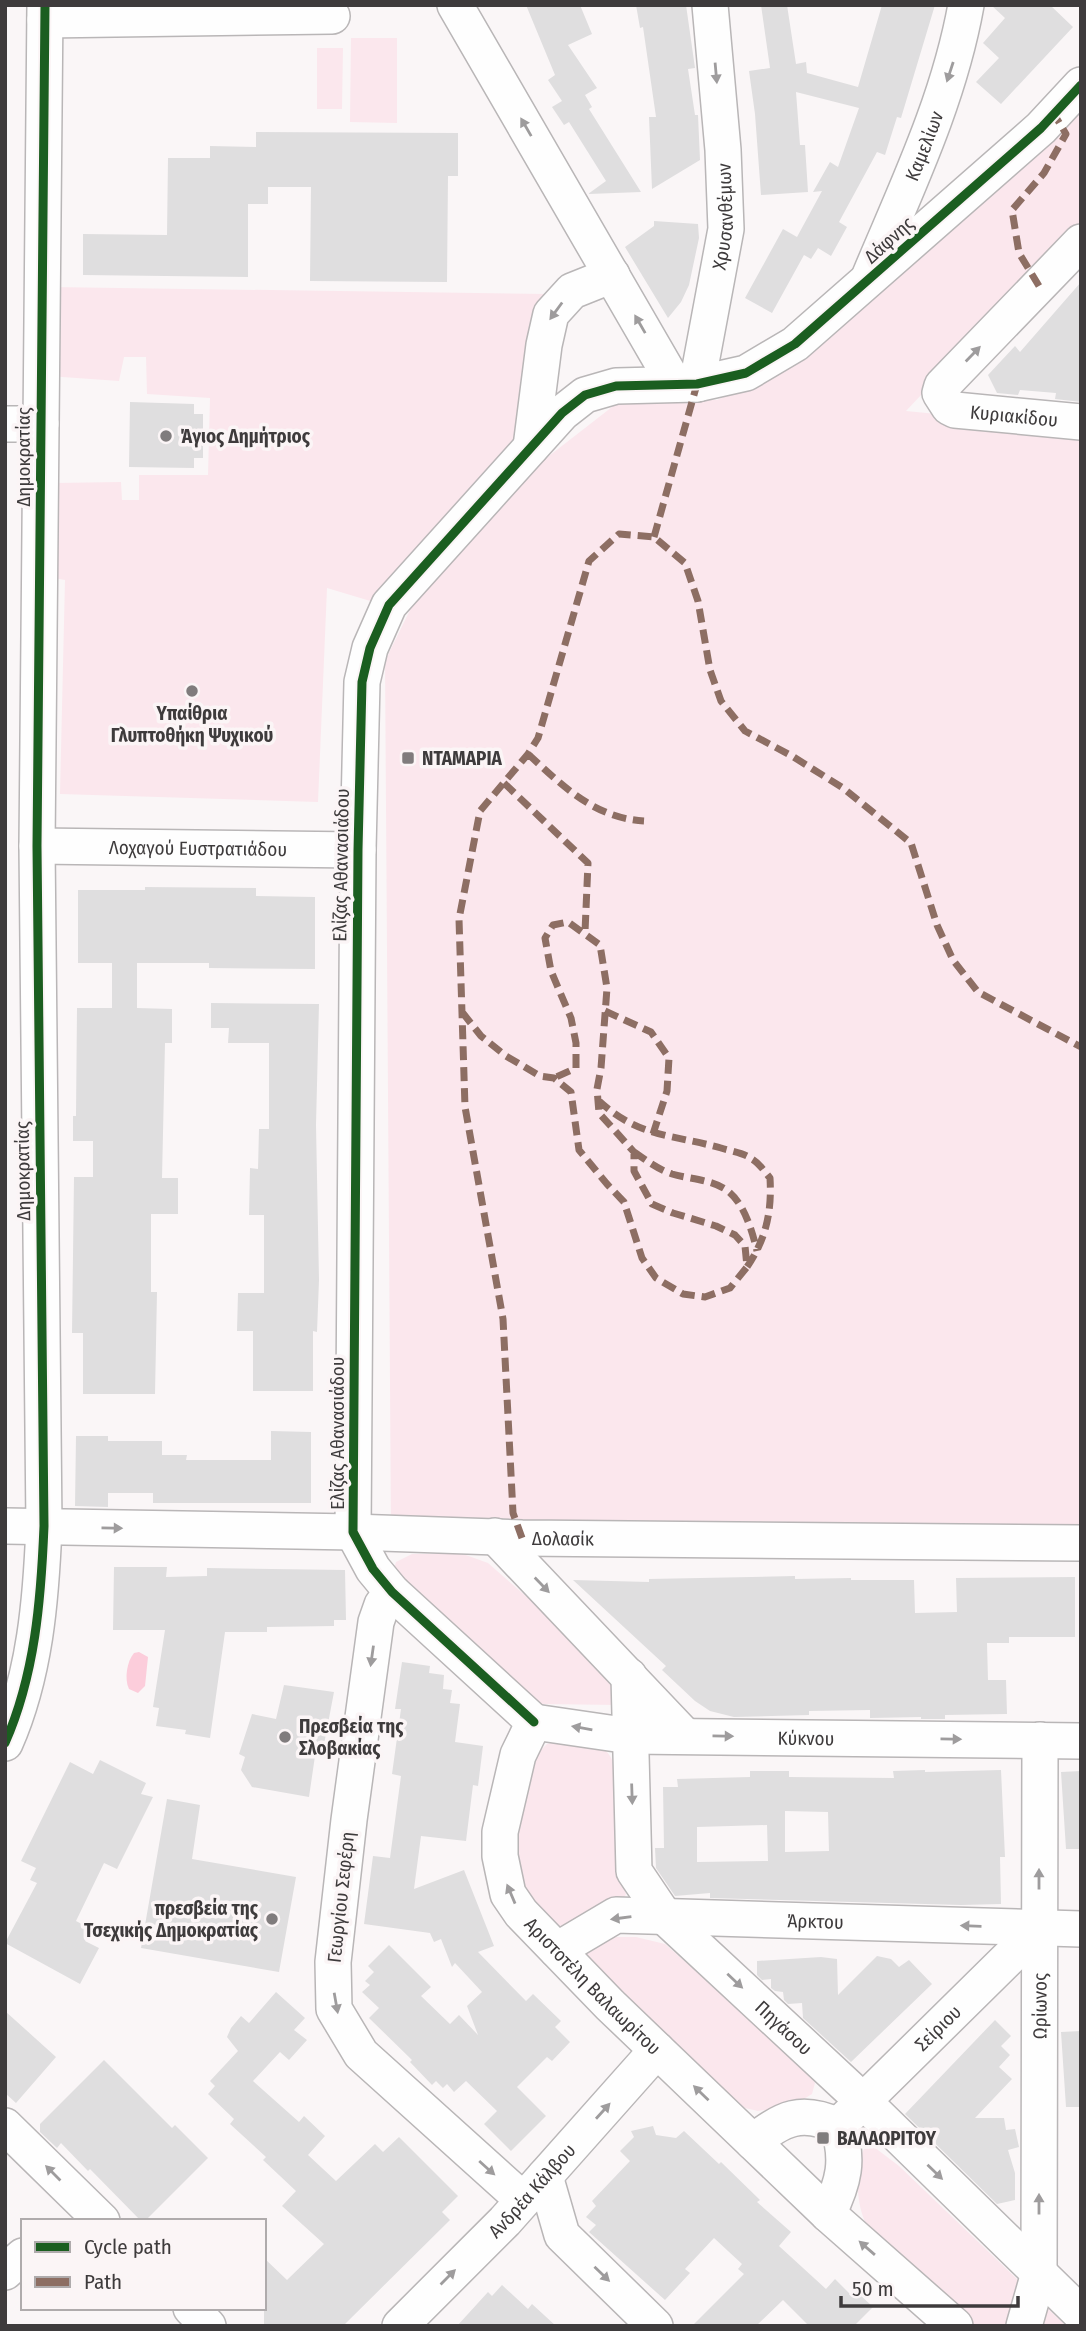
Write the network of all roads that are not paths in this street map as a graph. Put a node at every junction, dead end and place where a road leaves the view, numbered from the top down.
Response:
1 (455, 5) edge
2 (710, 5) edge
3 (966, 5) edge
4 (45, 12) edge
5 (332, 16) dead end
6 (1081, 85) edge
7 (905, 191) junction
8 (934, 223) junction
9 (1081, 242) edge
10 (612, 275) junction
11 (867, 283) junction
12 (685, 383) junction
13 (1081, 422) edge
14 (5, 424) edge
15 (41, 424) junction
16 (531, 447) junction
17 (37, 846) junction
18 (358, 850) junction
19 (5, 1526) edge
20 (44, 1527) junction
21 (354, 1532) junction
22 (495, 1536) junction
23 (1081, 1543) edge
24 (392, 1592) junction
25 (629, 1676) junction
26 (534, 1722) junction
27 (684, 1735) junction
28 (631, 1736) junction
29 (1040, 1740) junction
30 (1081, 1741) edge
31 (5, 1743) edge
32 (665, 1917) junction
33 (1039, 1928) junction
34 (1081, 1929) edge
35 (557, 1950) junction
36 (657, 2050) junction
37 (863, 2101) junction
38 (5, 2126) edge
39 (838, 2126) junction
40 (753, 2142) junction
41 (524, 2199) junction
42 (828, 2214) junction
43 (82, 2215) edge
44 (562, 2235) junction
45 (21, 2258) edge
46 (5, 2272) edge
47 (1039, 2273) junction
48 (193, 2310) edge
49 (1081, 2314) edge
50 (208, 2326) edge
51 (400, 2326) edge
52 (655, 2326) edge
53 (955, 2326) edge
54 (1024, 2326) edge

10 -> 1 street
2 -> 12 street, Χρυσανθέμων
3 -> 7 street, Καμελίων
4 - 5 street
4 - 15 street, Δημοκρατίας
6 - 8 street, Δάφνης
7 - 8 street
7 - 11 street, Καμελίων
8 - 11 street, Δάφνης
13 -> 9 street, Κυριακίδου
12 -> 10 street
10 -> 16 street
11 - 12 street, Δάφνης
12 - 16 street, Ελίζας Αθανασιάδου
14 - 15 street
15 - 17 street, Δημοκρατίας
16 - 18 street, Ελίζας Αθανασιάδου
17 - 18 street, Λοχαγού Ευστρατιάδου
17 - 20 street, Δημοκρατίας
18 - 21 street, Ελίζας Αθανασιάδου
19 - 20 street, Δολασίκ
20 -> 21 street, Δολασίκ
20 - 31 street, Δημοκρατίας
21 - 22 street, Δολασίκ
21 - 24 street
22 - 23 street, Δολασίκ
22 -> 25 street
24 - 26 street
24 -> 41 street, Γεωργίου Σεφέρη
25 - 27 street
25 - 28 street, Πηγάσου
28 -> 26 street, Κύκνου
35 -> 26 street, Αριστοτέλη Βαλαωρίτου
27 - 28 street, Κύκνου
27 -> 29 street, Κύκνου
28 -> 32 street, Πηγάσου
29 - 30 street, Κύκνου
33 -> 29 street, Ωρίωνος
33 -> 32 street, Άρκτου
32 -> 35 street, Άρκτου
32 -> 37 street, Πηγάσου
33 - 34 street, Άρκτου
33 - 37 street, Σείριου
47 -> 33 street, Ωρίωνος
35 - 36 street, Αριστοτέλη Βαλαωρίτου
40 -> 36 street, Αριστοτέλη Βαλαωρίτου
41 -> 36 street, Ανδρέα Κάλβου
37 - 39 street, Σείριου
37 -> 47 street, Πηγάσου
43 -> 38 street
39 - 40 street
39 - 42 street
40 - 42 street, Αριστοτέλη Βαλαωρίτου
41 - 44 street
41 - 44 street
51 -> 41 street, Ανδρέα Κάλβου
53 -> 42 street, Αριστοτέλη Βαλαωρίτου
44 -> 52 street
45 - 46 street
47 - 49 street, Πηγάσου
47 - 54 street, Ωρίωνος
48 - 50 street

